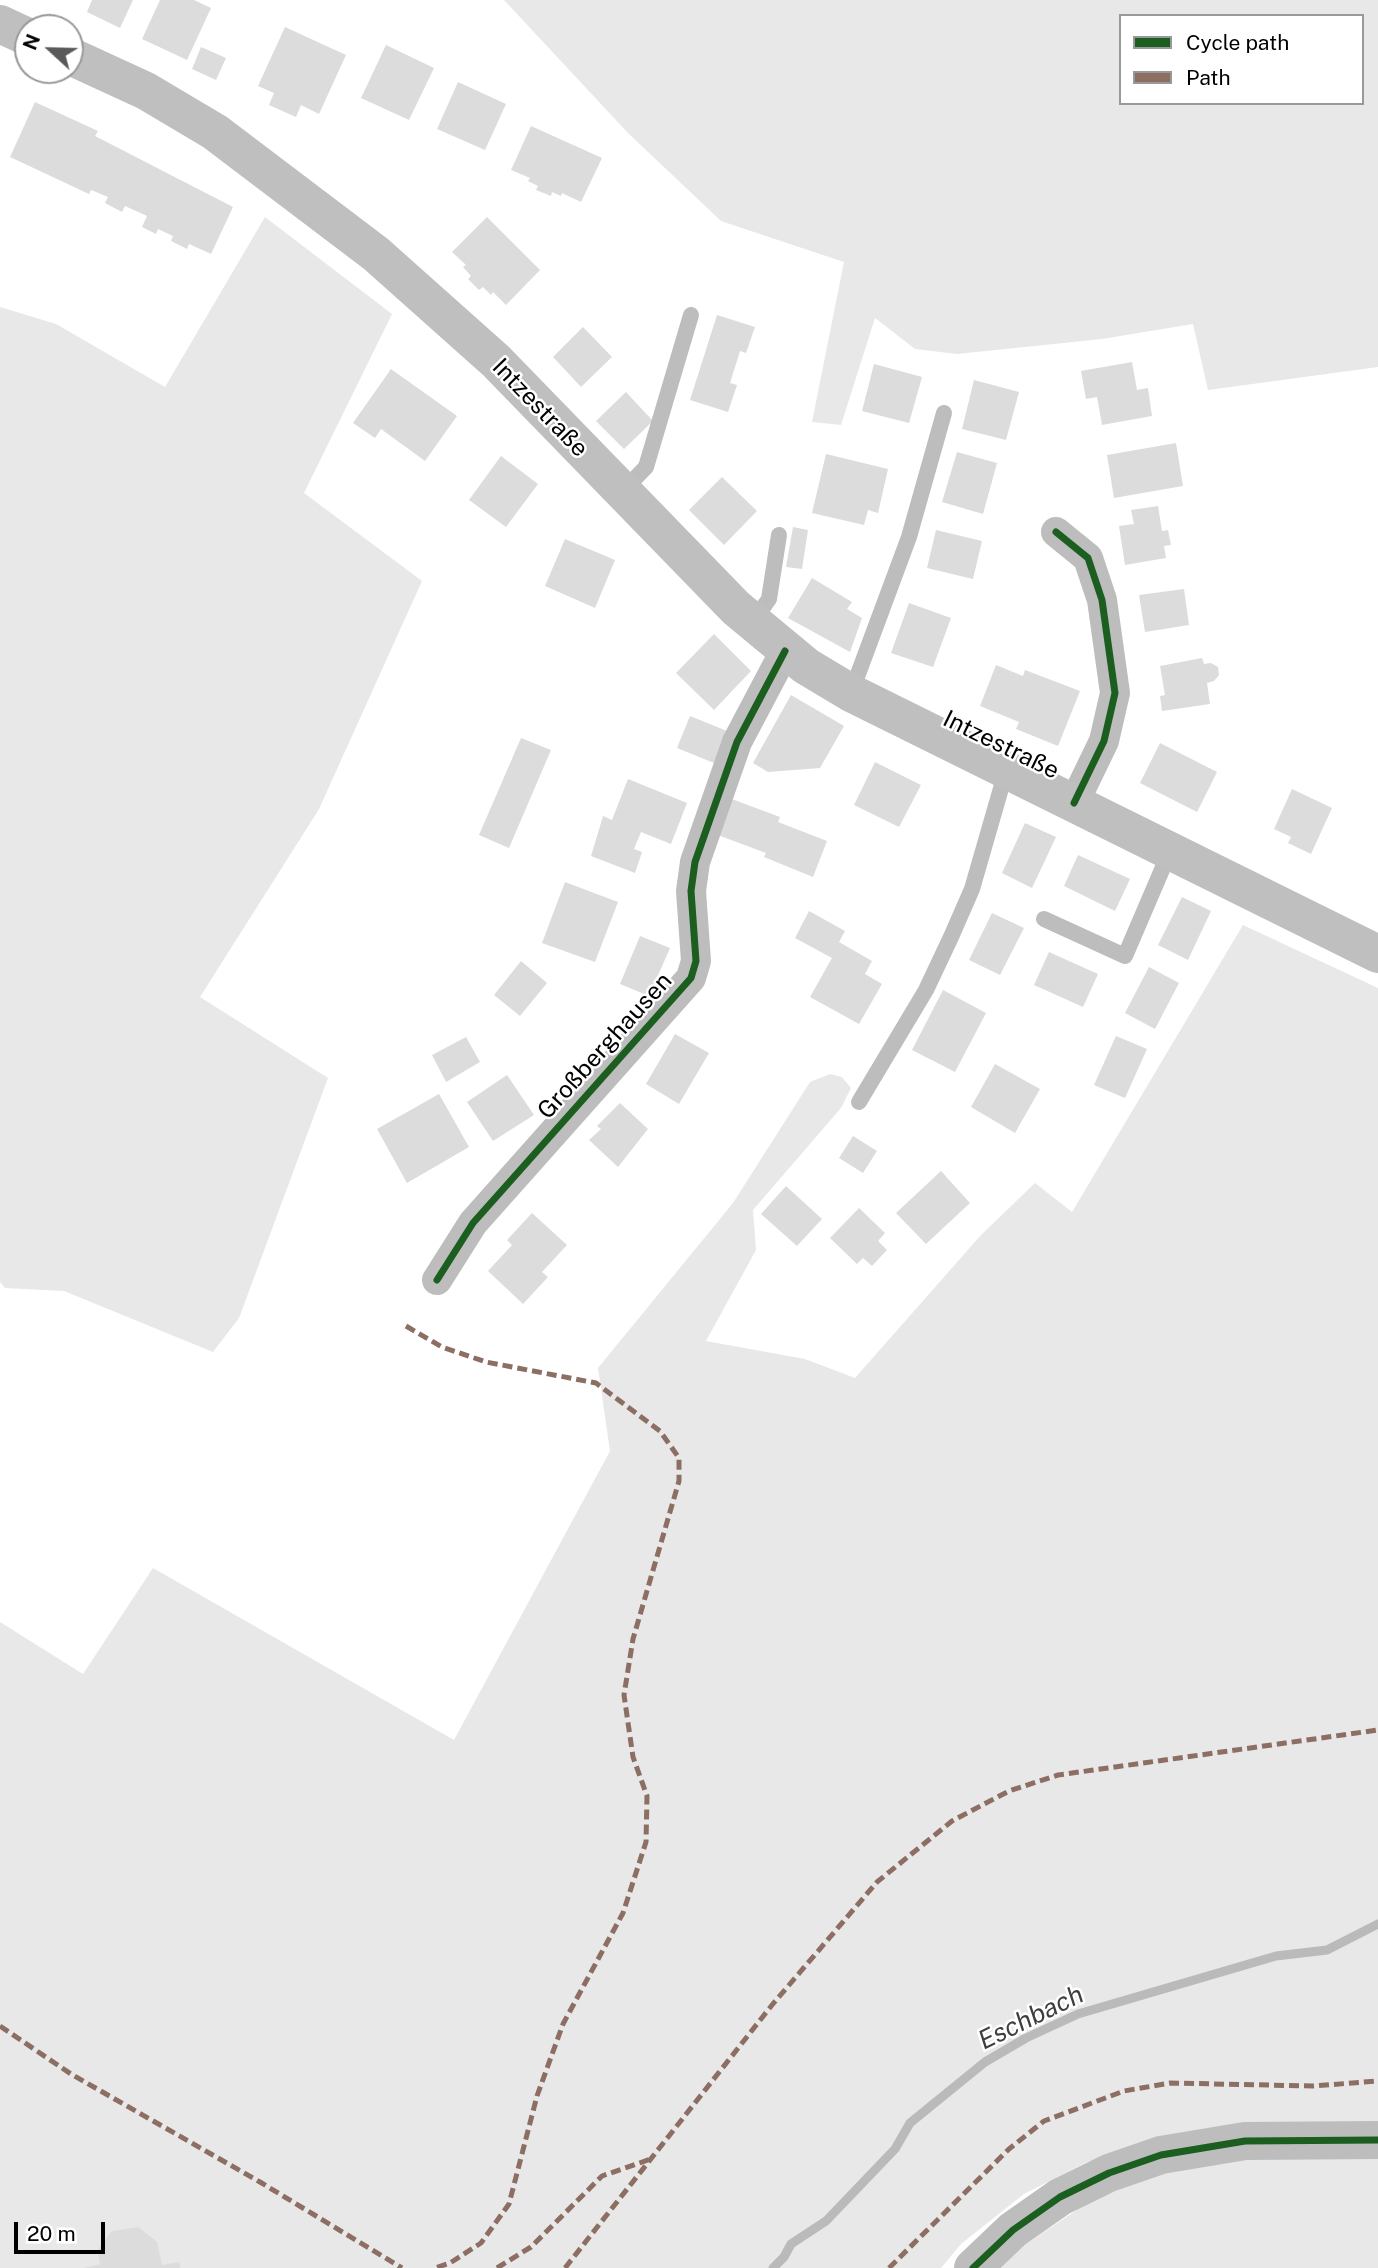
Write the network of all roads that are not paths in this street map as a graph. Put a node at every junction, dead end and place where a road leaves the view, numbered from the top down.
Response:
1 (84, 62) edge
2 (691, 315) dead end
3 (944, 413) dead end
4 (622, 492) junction
5 (1056, 532) dead end
6 (779, 535) dead end
7 (752, 623) junction
8 (785, 651) junction
9 (851, 693) junction
10 (1007, 769) junction
11 (1074, 803) junction
12 (1170, 851) junction
13 (1044, 919) dead end
14 (1378, 954) edge
15 (859, 1102) dead end
16 (437, 1280) dead end
17 (1378, 2140) edge
18 (973, 2268) edge

1 - 4 main road, Intzestraße
2 - 4 lane
3 - 9 lane
4 - 7 main road, Intzestraße
5 - 11 street
6 - 7 lane
7 - 8 main road, Intzestraße
8 - 9 main road, Intzestraße
8 - 16 street, Großberghausen
9 - 10 main road, Intzestraße
10 - 11 main road, Intzestraße
10 - 15 lane
11 - 12 main road, Intzestraße
12 - 13 lane
12 - 14 main road, Intzestraße
17 - 18 street

